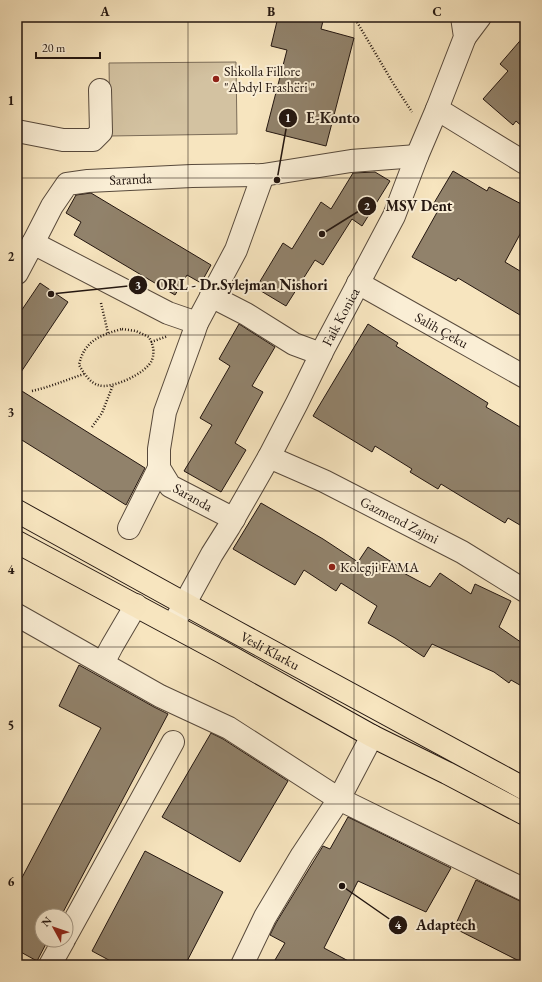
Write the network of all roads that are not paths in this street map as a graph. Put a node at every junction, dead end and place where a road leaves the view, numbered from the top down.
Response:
1 (480, 17) edge
2 (463, 27) edge
3 (100, 90) dead end
4 (437, 109) junction
5 (17, 131) edge
6 (417, 156) junction
7 (525, 163) edge
8 (263, 175) junction
9 (33, 243) junction
10 (17, 273) edge
11 (358, 283) junction
12 (211, 296) junction
13 (197, 323) junction
14 (321, 354) junction
15 (525, 377) edge
16 (269, 457) junction
17 (159, 468) junction
18 (17, 511) edge
19 (234, 519) junction
20 (129, 528) dead end
21 (17, 542) edge
22 (525, 591) edge
23 (184, 604) junction
24 (136, 605) junction
25 (17, 615) edge
26 (173, 626) junction
27 (103, 663) junction
28 (372, 736) junction
29 (173, 742) dead end
30 (525, 789) edge
31 (339, 799) junction
32 (525, 814) edge
33 (525, 890) edge
34 (74, 921) edge
35 (60, 948) edge
36 (50, 965) edge
37 (242, 965) edge

1 - 2 street, Faik Konica
2 - 4 street, Faik Konica
3 - 5 street
4 - 6 street, Faik Konica
4 - 7 street
6 - 8 street, Saranda
6 - 11 street, Faik Konica
8 - 9 street, Saranda
8 - 12 street
9 - 10 street, Saranda
9 - 13 street
11 - 14 street, Faik Konica
11 - 15 street, Salih Çeku
12 - 13 street
12 - 14 street
13 - 17 street
14 - 16 street, Faik Konica
16 - 19 street, Faik Konica
16 - 22 street, Gazmend Zajmi
17 - 19 street, Saranda
17 - 20 street
18 - 23 main road, Vesli Klarku
19 - 23 street, Faik Konica
21 - 24 main road, Vesli Klarku
23 - 26 street, Faik Konica
23 - 30 main road, Vesli Klarku
24 - 26 main road, Vesli Klarku
24 - 27 street
25 - 27 street
26 - 28 main road, Vesli Klarku
27 - 31 street
28 - 31 street
28 - 32 main road, Vesli Klarku
29 - 34 street
31 - 33 street
31 - 37 street
35 - 36 street

